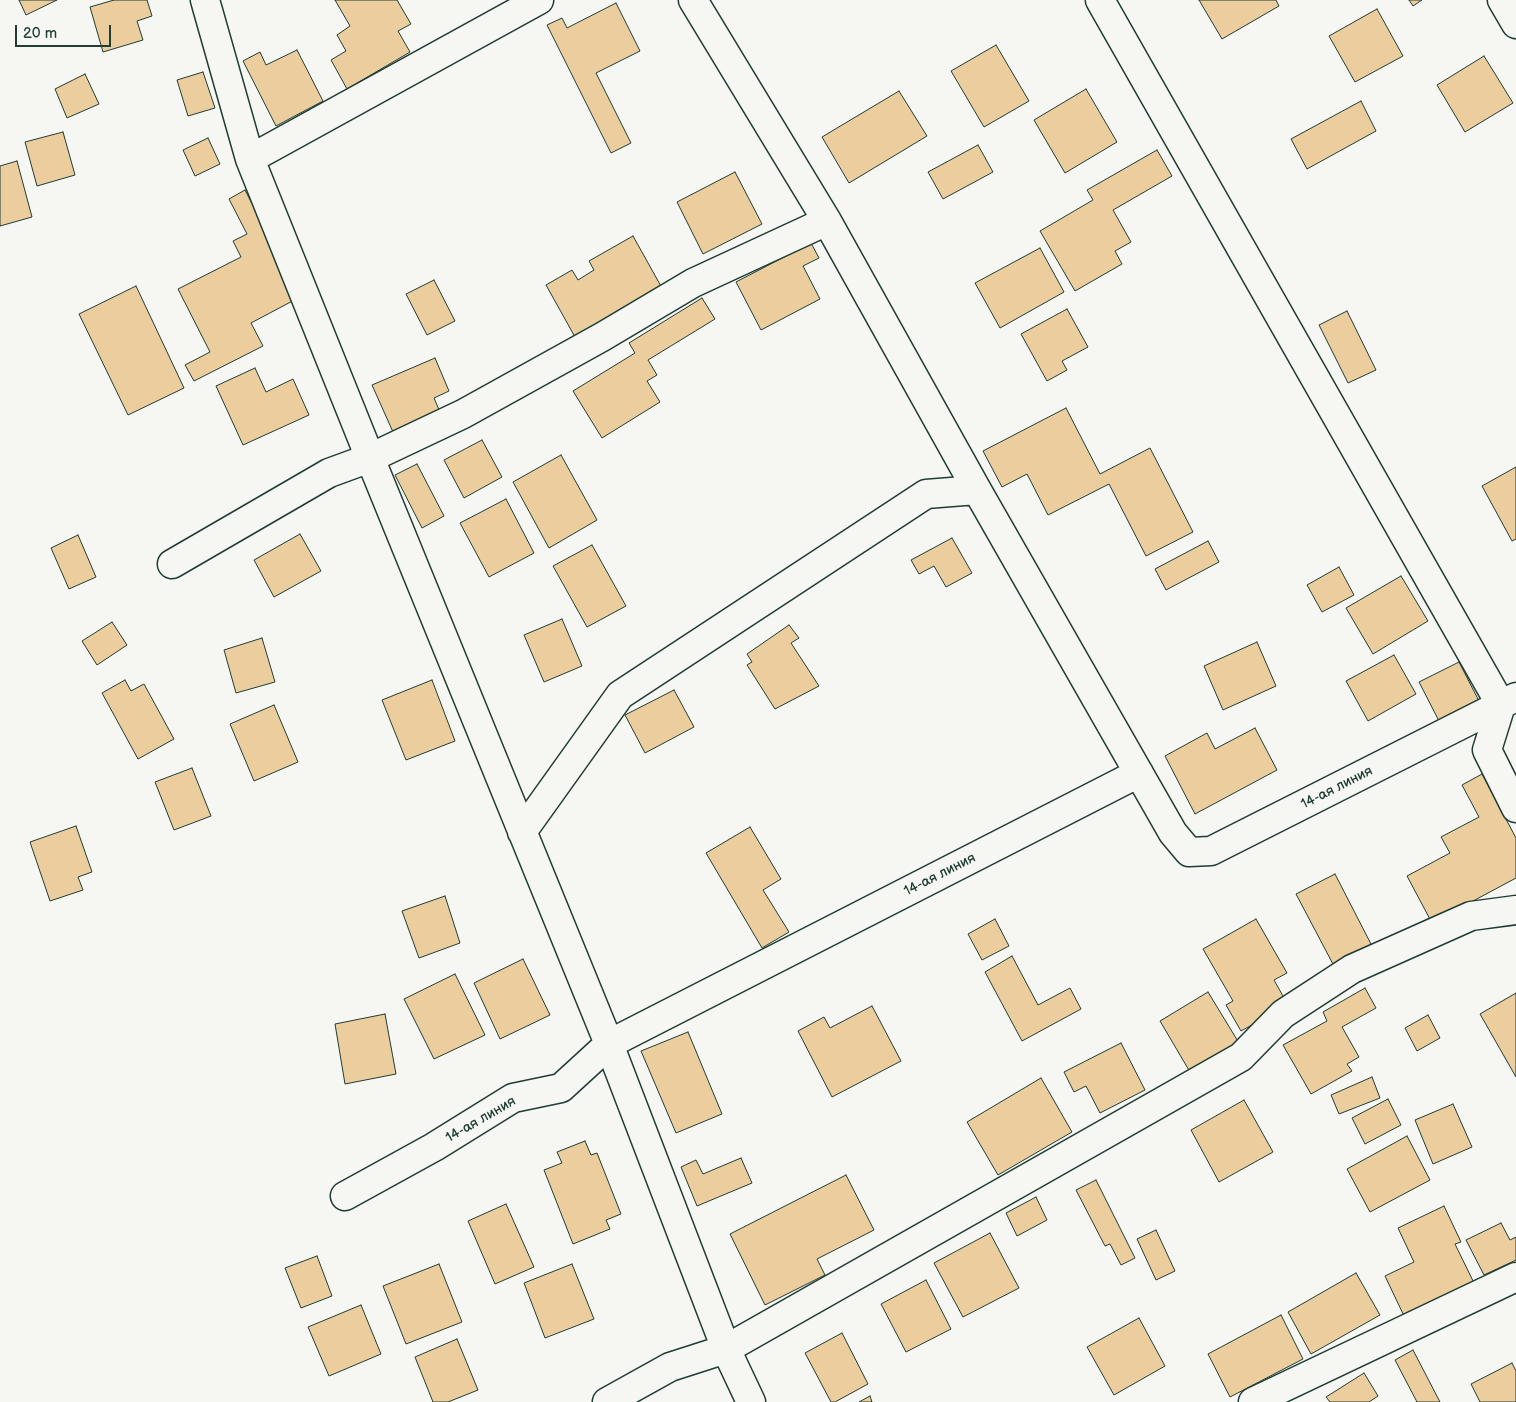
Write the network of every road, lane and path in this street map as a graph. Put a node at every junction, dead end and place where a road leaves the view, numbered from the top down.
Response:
1 (205, 0) edge
2 (539, 0) edge
3 (693, 0) edge
4 (1100, 0) edge
5 (1502, 0) edge
6 (1516, 24) edge
7 (250, 159) junction
8 (827, 220) junction
9 (370, 458) junction
10 (977, 490) junction
11 (172, 564) dead end
12 (1508, 701) edge
13 (1139, 773) junction
14 (1516, 808) edge
15 (522, 832) junction
16 (1516, 910) edge
17 (609, 1044) junction
18 (345, 1196) dead end
19 (1516, 1278) edge
20 (726, 1349) junction
21 (607, 1402) edge
22 (751, 1402) edge
23 (1253, 1402) edge

1 - 7 street
2 - 7 street
3 - 8 street
4 - 12 street
5 - 6 street
7 - 9 street
8 - 9 street
8 - 10 street
9 - 11 street
9 - 15 street
10 - 13 street
10 - 15 street
12 - 13 street, 14-ая линия
12 - 14 street
13 - 17 street, 14-ая линия
15 - 17 street
16 - 20 street
17 - 18 street, 14-ая линия
17 - 20 street
19 - 23 street
20 - 21 street
20 - 22 street

